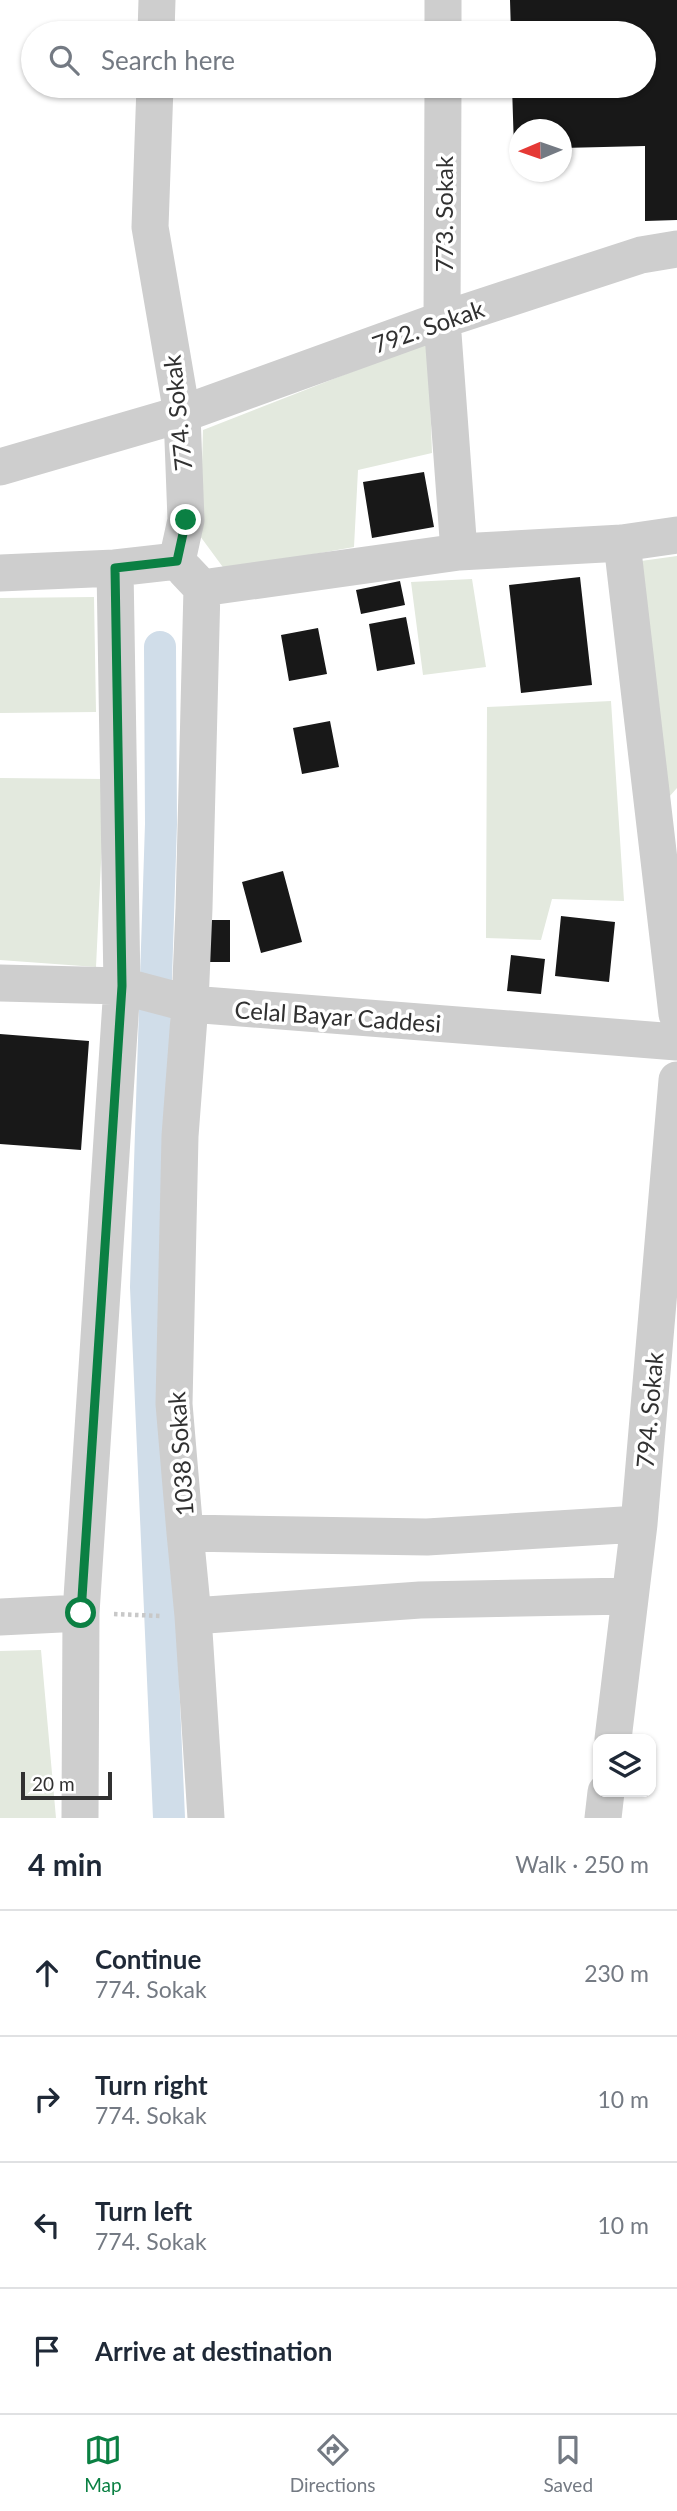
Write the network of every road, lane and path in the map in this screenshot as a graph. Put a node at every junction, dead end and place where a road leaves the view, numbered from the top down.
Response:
1 (158, 0) edge
2 (443, 0) edge
3 (157, 21) edge
4 (443, 21) edge
5 (155, 98) edge
6 (443, 98) edge
7 (677, 249) edge
8 (442, 320) junction
9 (182, 414) junction
10 (0, 467) edge
11 (677, 535) edge
12 (622, 543) junction
13 (459, 552) junction
14 (177, 561) junction
15 (115, 568) junction
16 (0, 573) edge
17 (202, 588) junction
18 (0, 983) edge
19 (122, 986) junction
20 (190, 1004) junction
21 (677, 1014) edge
22 (677, 1042) edge
23 (677, 1080) edge
24 (639, 1524) junction
25 (186, 1533) junction
26 (630, 1596) junction
27 (94, 1613) junction
28 (178, 1616) junction
29 (0, 1617) edge
30 (614, 1734) edge
31 (605, 1797) edge
32 (80, 1818) edge
33 (206, 1818) edge
34 (603, 1818) edge

1 - 3 street
2 - 4 street
5 - 9 street, 774. Sokak
6 - 8 street, 773. Sokak
7 - 8 street, 792. Sokak
8 - 9 street, 792. Sokak
8 - 13 street, 773. Sokak
9 - 10 street, 792. Sokak
9 - 14 street, 774. Sokak
11 - 12 street
12 - 13 street
12 - 21 street
13 - 17 street
14 - 15 street
14 - 17 street
15 - 16 street
15 - 19 street
17 - 20 street, 1038 Sokak
18 - 19 street, Celal Bayar Caddesi
19 - 20 street, Celal Bayar Caddesi
19 - 27 street
20 - 22 street, Celal Bayar Caddesi
20 - 25 street, 1038 Sokak
23 - 24 street, 794. Sokak
24 - 25 street, 1038 Sokak
24 - 26 street, 794. Sokak
25 - 28 street
26 - 28 street
26 - 30 street, 794. Sokak
27 - 28 path
27 - 29 street
27 - 32 street
28 - 33 street
31 - 34 street

